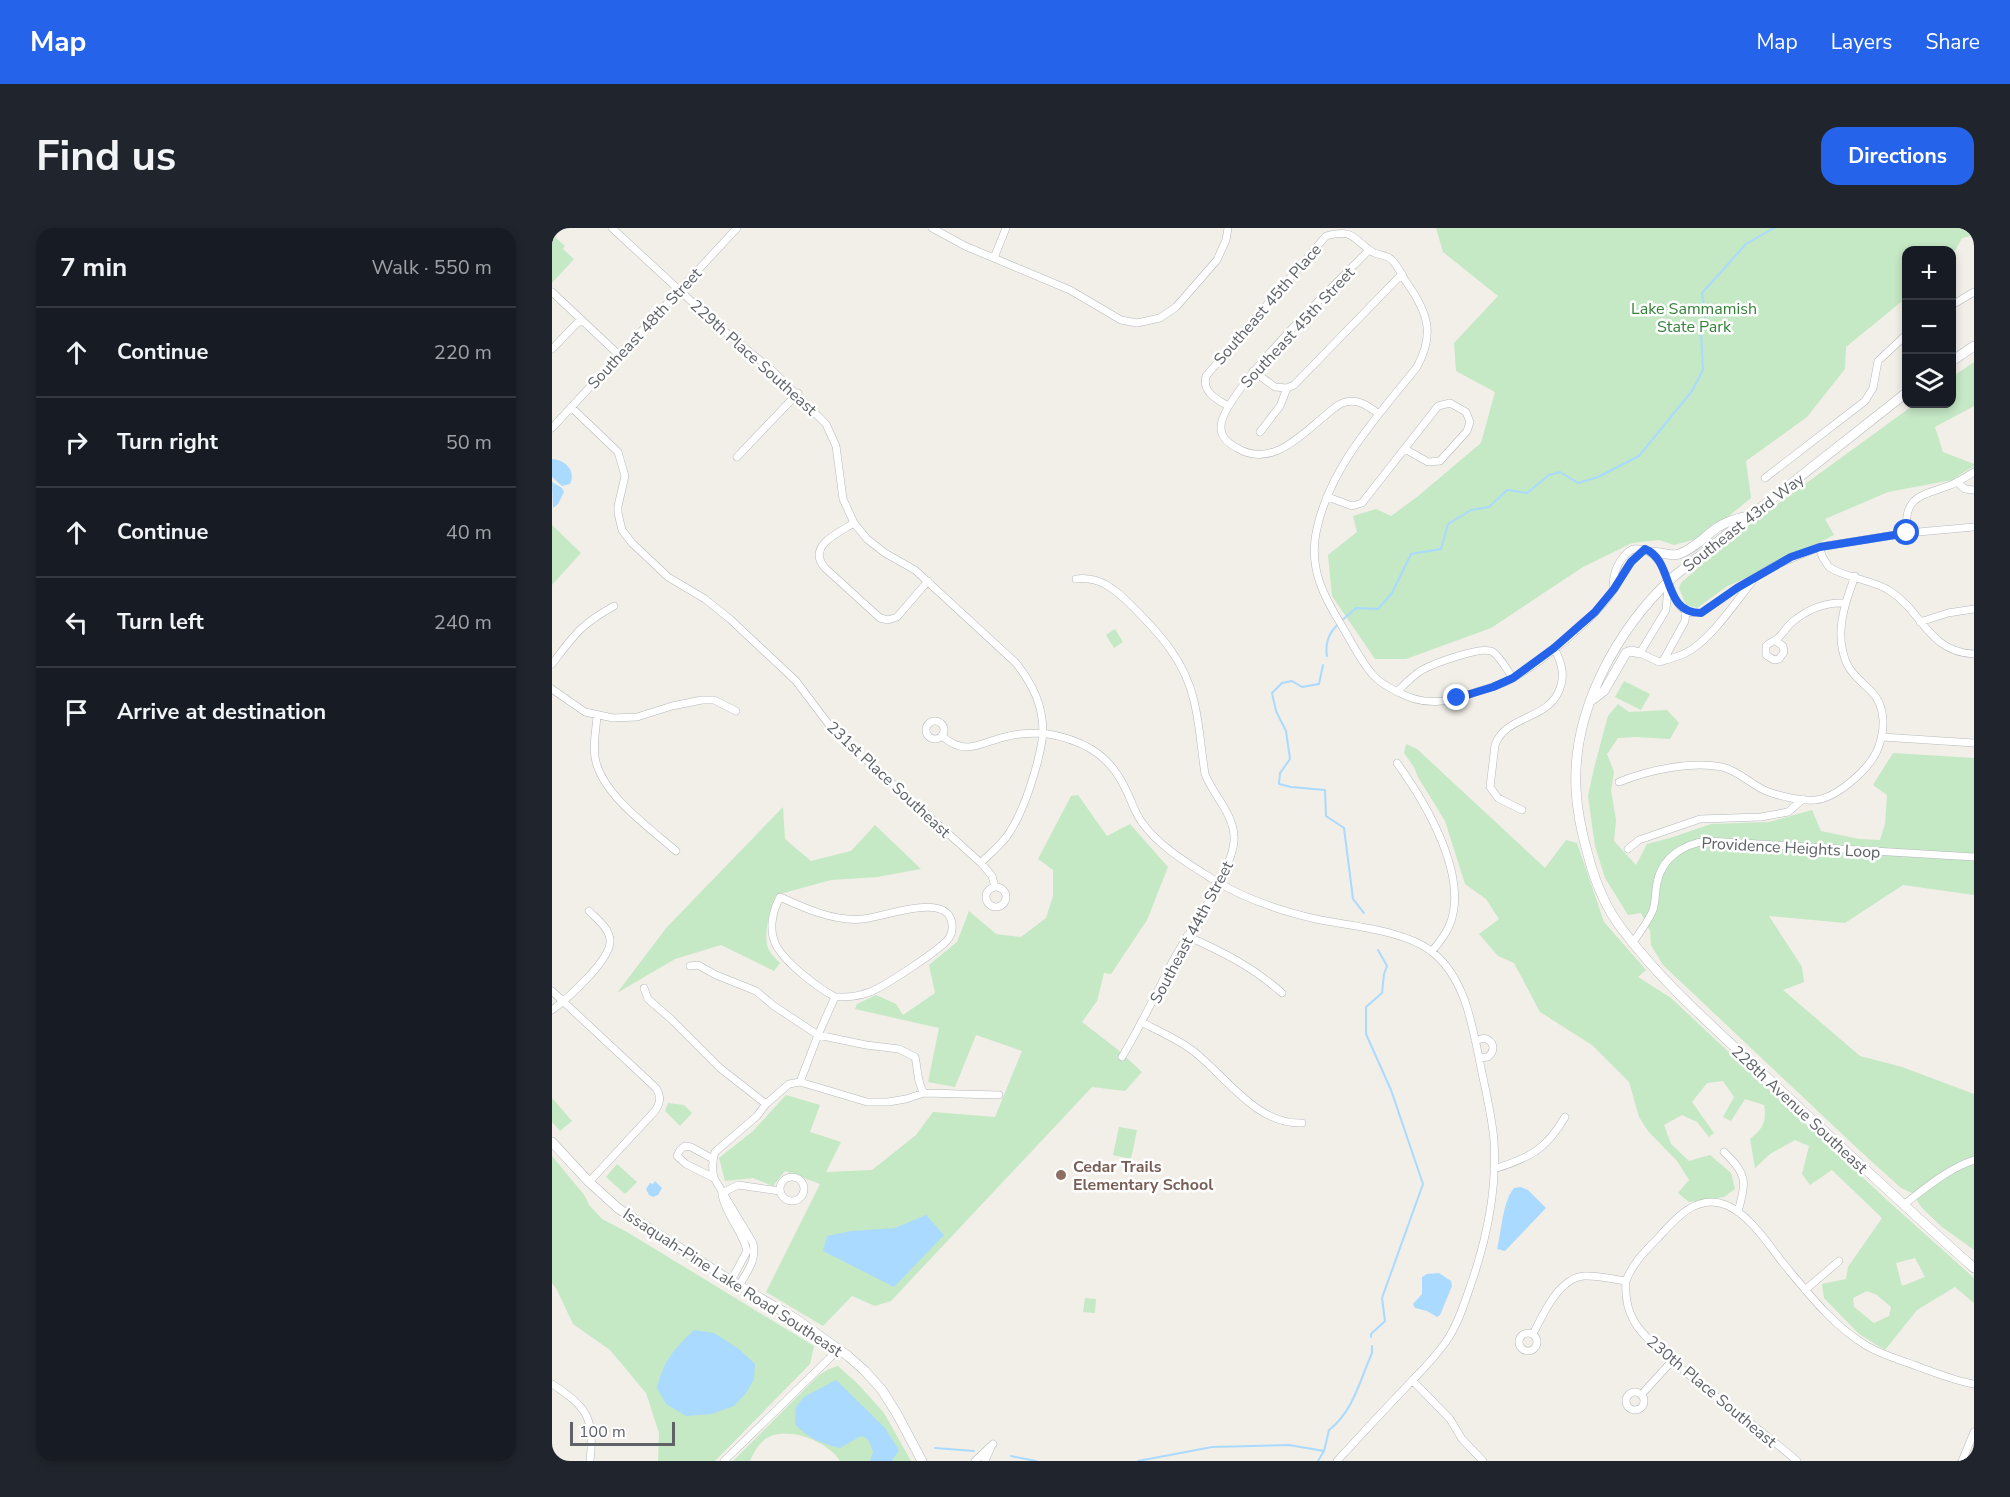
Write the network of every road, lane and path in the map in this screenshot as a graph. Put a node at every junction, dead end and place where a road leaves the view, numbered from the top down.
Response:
1 (612, 228) edge
2 (736, 228) edge
3 (932, 228) edge
4 (1006, 228) edge
5 (1228, 228) edge
6 (1369, 250) junction
7 (994, 258) junction
8 (1401, 274) junction
9 (679, 290) junction
10 (552, 292) edge
11 (1974, 292) edge
12 (1956, 303) edge
13 (581, 319) junction
14 (1902, 339) edge
15 (1974, 346) edge
16 (552, 349) edge
17 (620, 355) junction
18 (1956, 358) edge
19 (1253, 371) junction
20 (1287, 388) junction
21 (798, 393) junction
22 (1902, 396) edge
23 (1228, 406) junction
24 (571, 407) junction
25 (1379, 414) junction
26 (552, 428) edge
27 (1260, 432) dead end
28 (1405, 449) junction
29 (736, 457) dead end
30 (1974, 472) edge
31 (1765, 478) dead end
32 (1957, 482) junction
33 (1974, 490) edge
34 (1328, 497) junction
35 (1751, 515) junction
36 (854, 523) junction
37 (1974, 527) edge
38 (1907, 533) junction
39 (1820, 547) junction
40 (1648, 550) junction
41 (1855, 576) junction
42 (1755, 578) junction
43 (1076, 579) dead end
44 (928, 581) junction
45 (1668, 581) junction
46 (1845, 603) junction
47 (1679, 604) junction
48 (614, 606) dead end
49 (1974, 609) edge
50 (1666, 610) junction
51 (1686, 611) junction
52 (1920, 622) junction
53 (1776, 641) dead end
54 (1554, 648) junction
55 (1640, 653) junction
56 (1974, 654) edge
57 (1663, 661) junction
58 (552, 664) edge
59 (1513, 678) junction
60 (552, 689) edge
61 (1397, 692) junction
62 (1592, 700) junction
63 (736, 711) dead end
64 (597, 716) junction
65 (1043, 733) junction
66 (942, 736) dead end
67 (1882, 737) junction
68 (1974, 743) edge
69 (1397, 763) dead end
70 (1619, 782) dead end
71 (1803, 799) junction
72 (1522, 810) dead end
73 (1628, 849) dead end
74 (676, 851) dead end
75 (1974, 857) edge
76 (981, 863) junction
77 (1218, 883) junction
78 (995, 887) dead end
79 (589, 911) dead end
80 (1187, 936) junction
81 (1633, 942) junction
82 (1432, 951) junction
83 (690, 966) dead end
84 (644, 988) dead end
85 (552, 991) edge
86 (1282, 993) dead end
87 (835, 997) junction
88 (563, 1002) junction
89 (552, 1010) edge
90 (1143, 1023) junction
91 (818, 1035) junction
92 (1475, 1041) junction
93 (1122, 1057) dead end
94 (1479, 1058) junction
95 (800, 1082) junction
96 (924, 1093) junction
97 (999, 1095) dead end
98 (766, 1104) junction
99 (1565, 1117) dead end
100 (1302, 1124) dead end
101 (552, 1142) edge
102 (1724, 1152) dead end
103 (713, 1159) junction
104 (1974, 1161) edge
105 (1494, 1169) junction
106 (714, 1178) junction
107 (589, 1182) junction
108 (780, 1191) dead end
109 (722, 1193) junction
110 (1903, 1205) junction
111 (1738, 1212) junction
112 (1839, 1261) dead end
113 (1974, 1268) edge
114 (1626, 1281) junction
115 (735, 1283) junction
116 (1805, 1290) junction
117 (1533, 1334) dead end
118 (839, 1349) junction
119 (1672, 1361) junction
120 (1412, 1380) junction
121 (552, 1384) edge
122 (1974, 1384) edge
123 (1641, 1395) dead end
124 (1974, 1432) edge
125 (590, 1461) edge
126 (724, 1461) edge
127 (922, 1461) edge
128 (975, 1461) edge
129 (985, 1461) edge
130 (1337, 1461) edge
131 (1483, 1461) edge
132 (1797, 1461) edge
133 (1962, 1461) edge

1 - 9 street, 229th Place Southeast
2 - 9 street, Southeast 48th Street
3 - 7 street
4 - 7 street
5 - 7 street
6 - 8 street
6 - 19 street, Southeast 45th Street
6 - 23 street, Southeast 45th Place
8 - 20 street
8 - 25 street
9 - 17 street, Southeast 48th Street
9 - 21 street, 229th Place Southeast
10 - 13 street
11 - 12 street
13 - 16 street
13 - 17 street
14 - 31 street
15 - 18 main road
17 - 24 street, Southeast 48th Street
19 - 20 street
19 - 23 street, Southeast 45th Street
20 - 27 street
21 - 29 street
21 - 36 street, 229th Place Southeast
22 - 35 main road, Southeast 43rd Way
23 - 25 street
24 - 26 street, Southeast 48th Street
24 - 76 street, 231st Place Southeast
25 - 34 street
28 - 28 street
28 - 34 street
30 - 32 street
32 - 33 street
32 - 38 street
34 - 61 street
35 - 40 main road
35 - 45 main road, Southeast 43rd Way
36 - 44 street, 229th Place Southeast
36 - 44 street
37 - 38 street
38 - 39 street
39 - 41 street
39 - 42 street
40 - 45 street
40 - 54 street
41 - 46 street
41 - 52 street
42 - 51 street
42 - 57 street
43 - 77 street, Southeast 44th Street
44 - 65 street, 229th Place Southeast
45 - 47 street
45 - 50 street
45 - 62 main road, Southeast 43rd Way
46 - 53 street
46 - 67 street
47 - 50 street
47 - 51 street
48 - 58 street
49 - 52 street
50 - 55 street
51 - 57 street
52 - 56 street
54 - 59 street
54 - 72 street
55 - 57 street
55 - 62 main road
59 - 61 street
59 - 61 street
60 - 64 street
62 - 81 main road, Southeast 43rd Way
63 - 64 street
64 - 74 street
65 - 66 street
65 - 76 street
65 - 77 street
67 - 68 street
67 - 71 street
69 - 82 street
70 - 71 street
71 - 73 street
75 - 81 street, Providence Heights Loop
76 - 78 street, 231st Place Southeast
77 - 80 street, Southeast 44th Street
77 - 82 street
79 - 88 street
80 - 86 street
80 - 90 street, Southeast 44th Street
81 - 110 main road, 228th Avenue Southeast
82 - 92 street
83 - 91 street
84 - 98 street
85 - 88 street
87 - 87 street
87 - 91 street
88 - 89 street
88 - 107 street
90 - 93 street, Southeast 44th Street
90 - 100 street
91 - 95 street
91 - 96 street
92 - 94 street
92 - 94 street
94 - 105 street
95 - 96 street
95 - 98 street
96 - 97 street
98 - 103 street
99 - 105 street
101 - 107 main road, Issaquah-Pine Lake Road Southeast
102 - 111 street
103 - 106 street
103 - 106 street
104 - 110 street
105 - 120 street
106 - 109 street
107 - 115 main road, Issaquah-Pine Lake Road Southeast
108 - 109 street
109 - 115 street
110 - 113 main road, 228th Avenue Southeast
111 - 114 street
111 - 116 street
112 - 116 street
114 - 117 street
114 - 119 street, 230th Place Southeast
115 - 118 main road, Issaquah-Pine Lake Road Southeast
116 - 122 street
118 - 126 street
118 - 127 main road, Issaquah-Pine Lake Road Southeast
119 - 123 street
119 - 132 street, 230th Place Southeast
120 - 130 street
120 - 131 street
121 - 125 street
124 - 133 street
128 - 129 street

